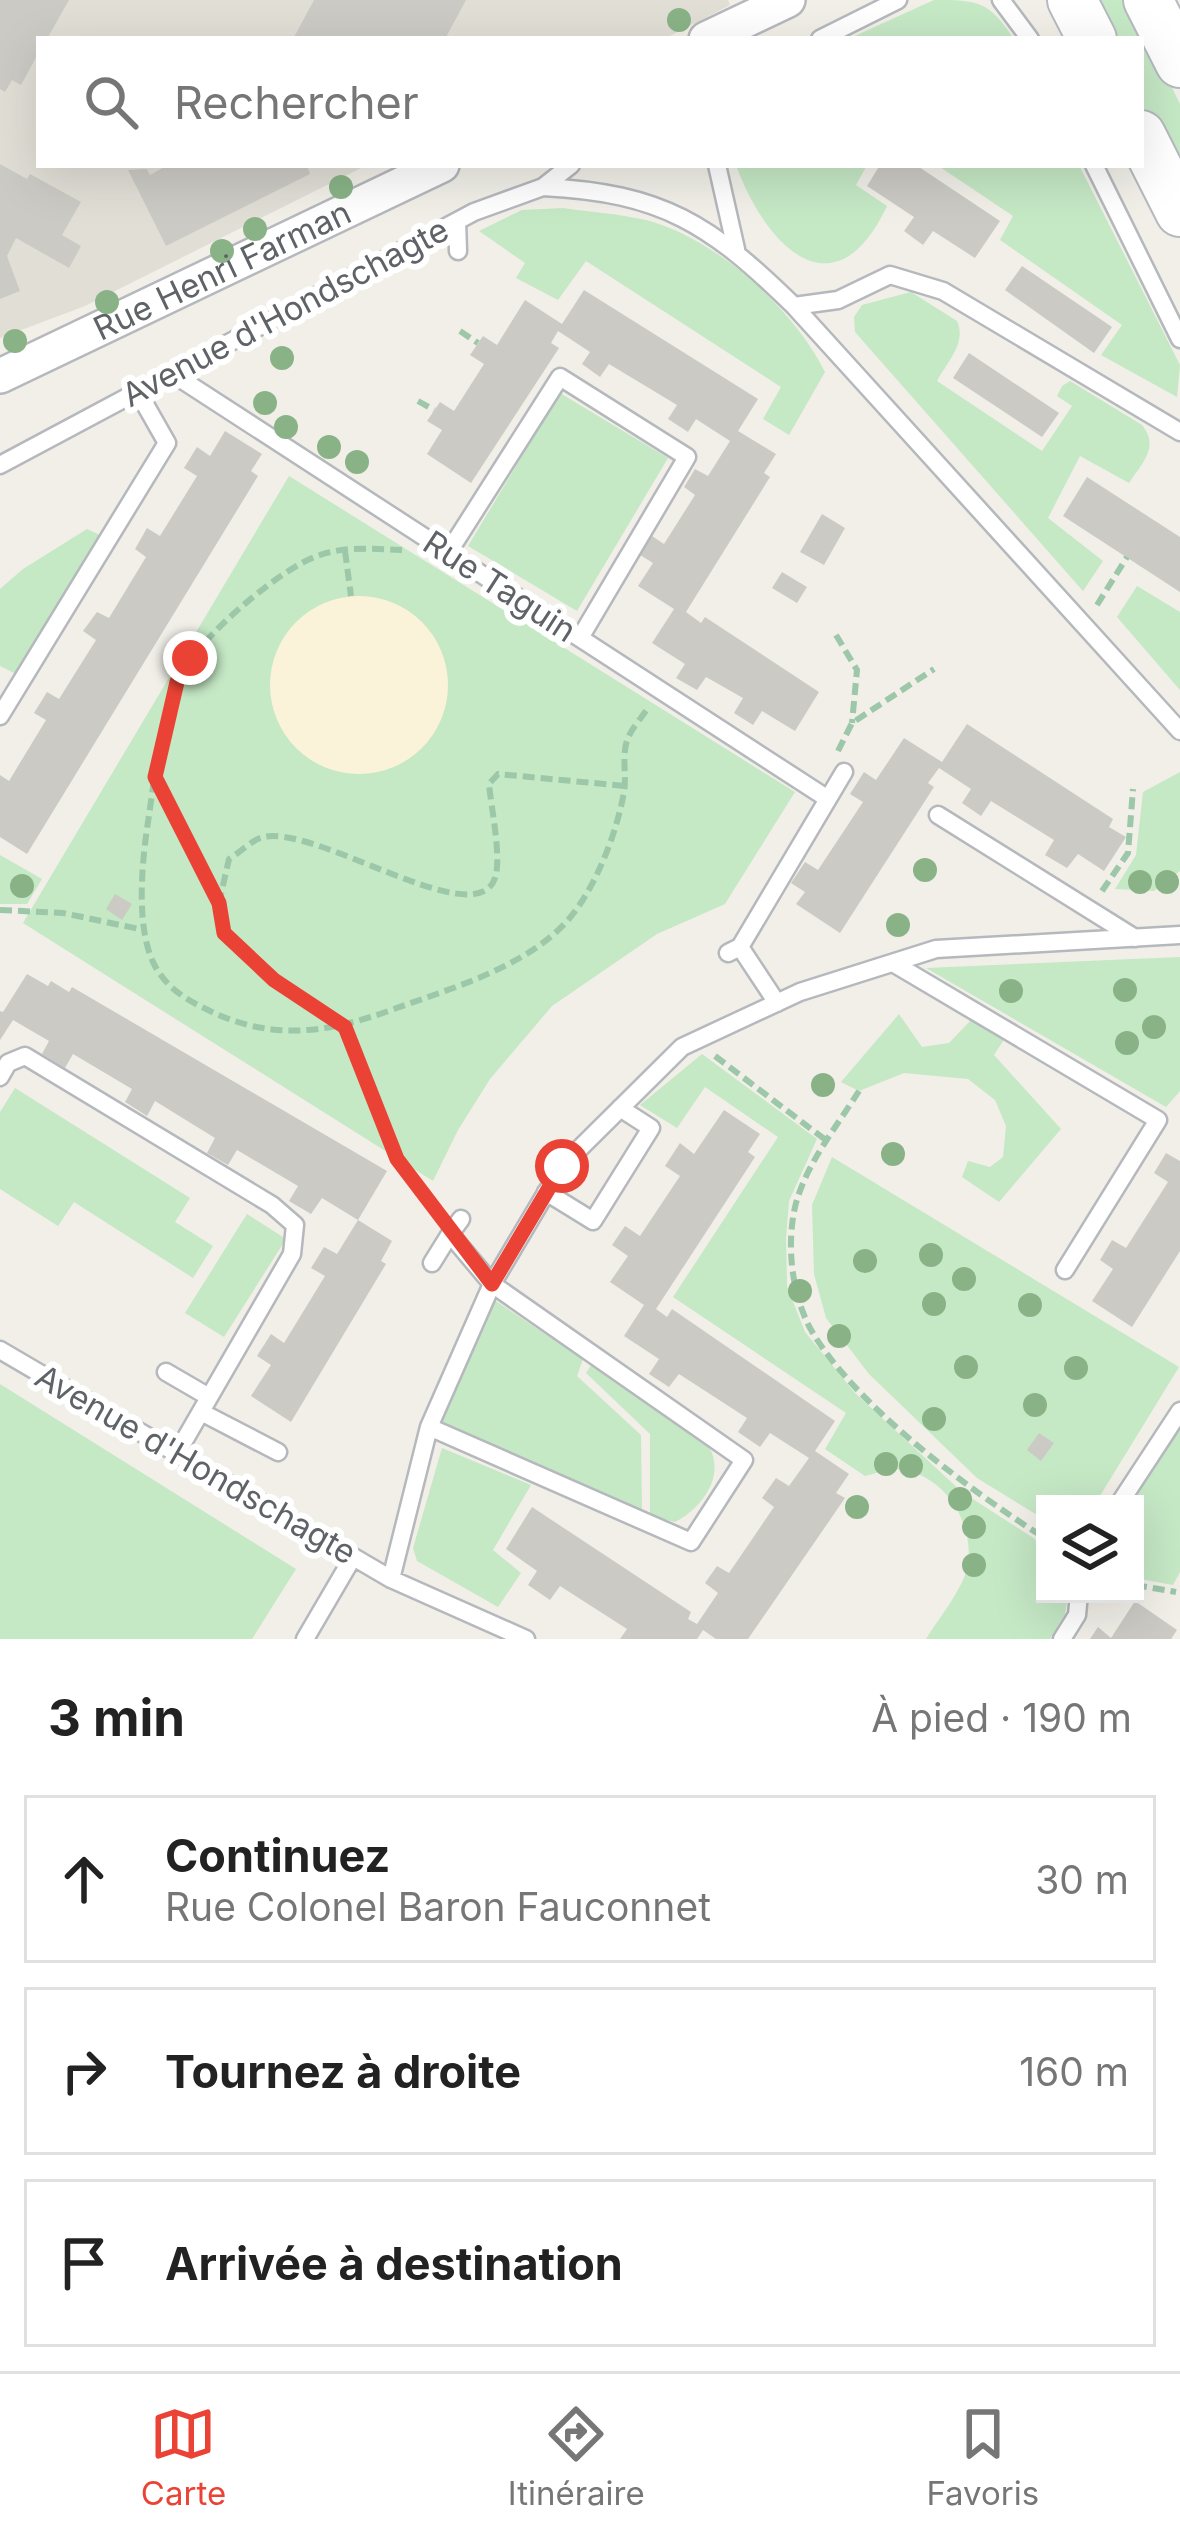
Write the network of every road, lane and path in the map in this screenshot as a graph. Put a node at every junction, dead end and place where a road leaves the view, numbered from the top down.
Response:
1 (898, 0) edge
2 (1001, 0) edge
3 (1072, 0) edge
4 (1148, 0) edge
5 (766, 4) edge
6 (711, 36) edge
7 (826, 36) edge
8 (1028, 36) edge
9 (1090, 36) edge
10 (1180, 63) edge
11 (1144, 141) edge
12 (436, 168) edge
13 (567, 168) edge
14 (718, 168) edge
15 (1095, 168) edge
16 (543, 187) junction
17 (1180, 212) edge
18 (457, 221) junction
19 (736, 249) junction
20 (458, 251) dead end
21 (352, 277) junction
22 (352, 301) dead end
23 (794, 306) junction
24 (460, 331) dead end
25 (1180, 339) edge
26 (478, 343) dead end
27 (172, 374) junction
28 (0, 376) edge
29 (138, 392) junction
30 (418, 401) dead end
31 (434, 410) dead end
32 (1180, 432) edge
33 (0, 465) edge
34 (345, 551) junction
35 (448, 553) junction
36 (1127, 557) dead end
37 (351, 596) dead end
38 (1084, 626) junction
39 (836, 635) dead end
40 (580, 638) junction
41 (934, 669) dead end
42 (660, 690) junction
43 (0, 716) edge
44 (852, 723) junction
45 (1180, 731) edge
46 (844, 772) joint
47 (155, 777) junction
48 (626, 786) junction
49 (1133, 789) dead end
50 (828, 799) junction
51 (938, 814) dead end
52 (219, 903) junction
53 (1088, 908) junction
54 (0, 910) edge
55 (146, 930) junction
56 (1180, 935) edge
57 (1136, 938) junction
58 (893, 963) junction
59 (777, 1003) junction
60 (345, 1027) junction
61 (693, 1040) junction
62 (0, 1076) edge
63 (859, 1091) dead end
64 (620, 1108) junction
65 (827, 1141) junction
66 (546, 1192) junction
67 (456, 1226) junction
68 (432, 1263) dead end
69 (1065, 1270) dead end
70 (492, 1284) junction
71 (0, 1350) edge
72 (166, 1372) dead end
73 (205, 1404) junction
74 (1180, 1411) edge
75 (429, 1427) junction
76 (278, 1452) dead end
77 (177, 1454) junction
78 (1125, 1495) edge
79 (1036, 1532) edge
80 (353, 1557) junction
81 (391, 1579) junction
82 (1144, 1587) edge
83 (1176, 1592) dead end
84 (1078, 1603) edge
85 (305, 1639) edge
86 (526, 1639) edge
87 (1062, 1639) edge

1 - 7 lane
2 - 8 lane
3 - 9 main road
4 - 10 main road
5 - 6 street
11 - 17 main road
12 - 28 street, Rue Henri Farman
13 - 16 lane, Avenue d'Hondschagte
14 - 19 lane
15 - 25 lane
16 - 18 lane, Avenue d'Hondschagte
16 - 19 lane
18 - 20 lane
18 - 21 lane, Avenue d'Hondschagte
19 - 23 lane
21 - 22 lane
21 - 27 lane, Avenue d'Hondschagte
23 - 32 lane
23 - 38 lane
24 - 26 path
27 - 29 lane, Avenue d'Hondschagte
27 - 35 lane, Rue Taguin
29 - 33 lane, Avenue d'Hondschagte
29 - 43 lane
30 - 31 path
34 - 35 path
34 - 37 path
34 - 47 path
35 - 40 lane, Rue Taguin
35 - 40 lane
36 - 38 path
38 - 45 lane
39 - 44 path
40 - 42 lane, Rue Taguin
41 - 44 path
42 - 48 path
42 - 50 lane, Rue Taguin
44 - 46 path
46 - 50 lane
47 - 52 path
47 - 55 path
48 - 52 path
48 - 60 path
49 - 53 path
50 - 59 lane
51 - 53 lane
52 - 60 path
53 - 57 lane
54 - 55 path
55 - 60 path
56 - 57 lane
57 - 58 lane
58 - 59 lane
58 - 69 lane
59 - 61 lane
60 - 67 path
61 - 64 lane
61 - 65 path
62 - 73 lane
63 - 65 path
64 - 66 lane
64 - 66 lane
65 - 79 path
66 - 70 lane
67 - 68 lane
67 - 70 lane
70 - 75 lane
70 - 75 lane
71 - 77 lane, Avenue d'Hondschagte
72 - 73 lane
73 - 76 lane
73 - 77 lane
74 - 78 lane
75 - 81 lane
77 - 80 lane, Avenue d'Hondschagte
80 - 81 lane, Avenue d'Hondschagte
80 - 85 lane
81 - 86 lane, Avenue d'Hondschagte
82 - 83 path
84 - 87 lane

